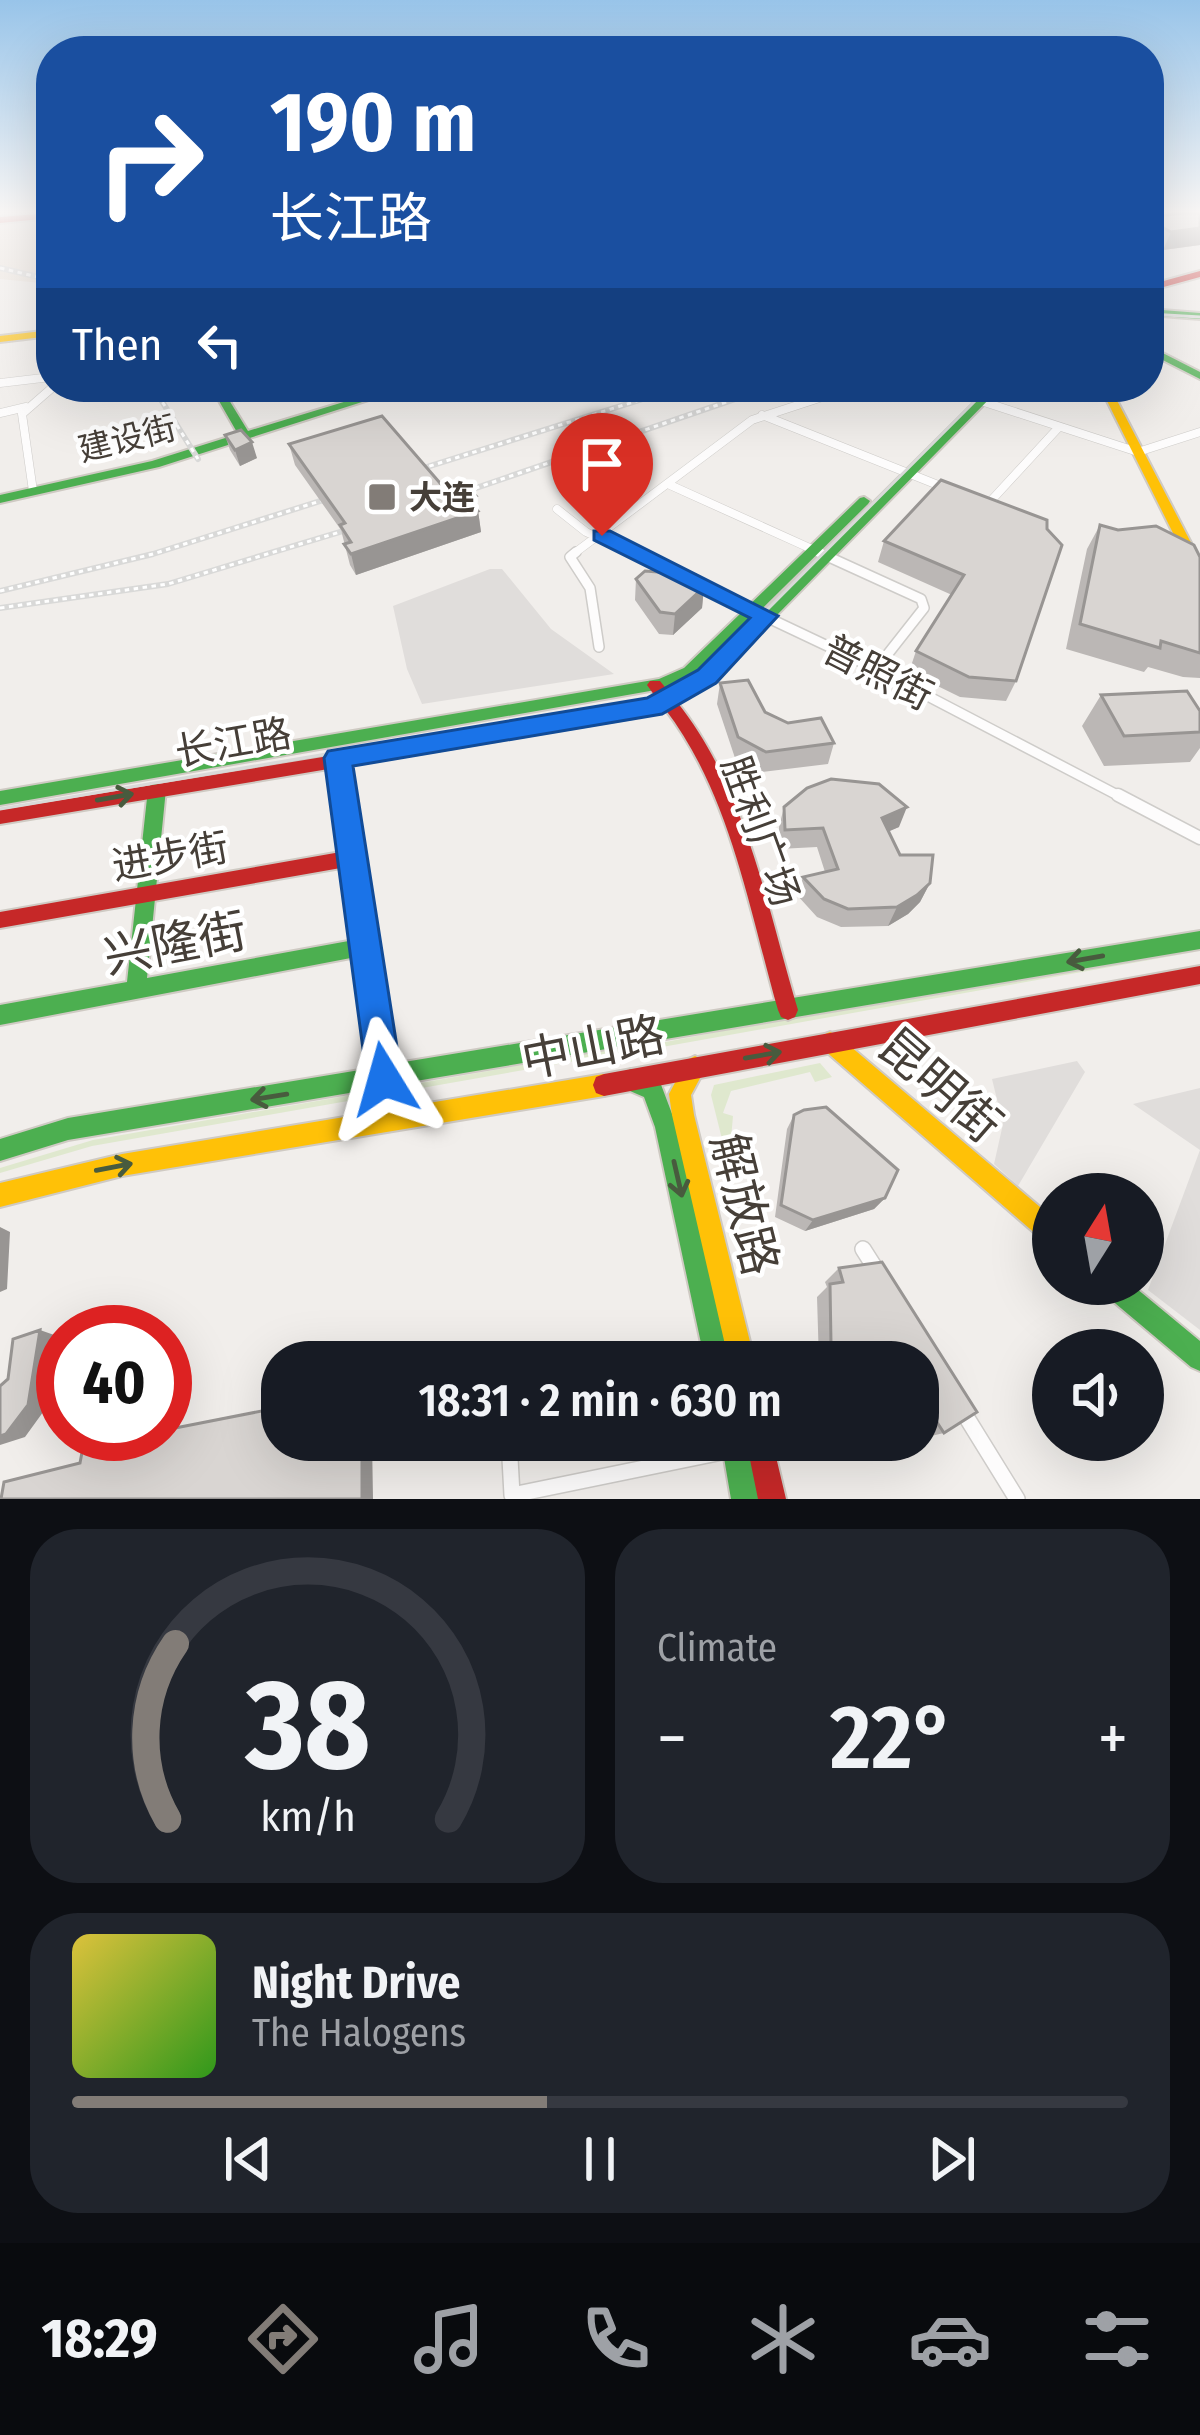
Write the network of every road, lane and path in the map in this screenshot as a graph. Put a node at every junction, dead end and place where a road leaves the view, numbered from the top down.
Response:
1 (1164, 316) edge
2 (1200, 318) edge
3 (36, 334) edge
4 (0, 338) edge
5 (1164, 357) edge
6 (1200, 376) edge
7 (36, 379) edge
8 (0, 383) edge
9 (36, 400) edge
10 (225, 402) edge
11 (355, 402) edge
12 (804, 402) edge
13 (969, 402) edge
14 (994, 402) edge
15 (1113, 402) edge
16 (29, 405) junction
17 (0, 413) edge
18 (762, 415) junction
19 (1059, 428) junction
20 (1200, 432) edge
21 (245, 436) junction
22 (1138, 452) junction
23 (902, 471) junction
24 (670, 485) junction
25 (33, 491) junction
26 (0, 499) edge
27 (557, 509) dead end
28 (602, 536) junction
29 (820, 554) junction
30 (1200, 573) edge
31 (759, 613) junction
32 (599, 647) dead end
33 (876, 669) junction
34 (698, 675) junction
35 (656, 686) junction
36 (673, 699) junction
37 (338, 758) junction
38 (157, 789) junction
39 (0, 798) edge
40 (0, 817) edge
41 (1200, 838) edge
42 (352, 858) junction
43 (146, 894) junction
44 (0, 920) edge
45 (1200, 940) edge
46 (365, 947) junction
47 (1200, 975) edge
48 (136, 990) junction
49 (788, 1010) junction
50 (0, 1015) edge
51 (830, 1042) junction
52 (694, 1067) junction
53 (384, 1079) junction
54 (631, 1080) junction
55 (0, 1150) edge
56 (0, 1195) edge
57 (1032, 1216) edge
58 (863, 1249) dead end
59 (887, 1287) edge
60 (1137, 1305) edge
61 (713, 1341) edge
62 (737, 1341) edge
63 (1200, 1358) edge
64 (957, 1402) edge
65 (510, 1461) edge
66 (664, 1461) edge
67 (738, 1461) edge
68 (764, 1461) edge
69 (1012, 1498) edge
70 (745, 1499) edge
71 (772, 1499) edge

1 - 2 main road
3 - 4 main road
5 - 6 main road
7 - 8 street
9 - 16 street
10 - 21 main road
11 - 21 main road, 建设街
12 - 18 street
13 - 23 main road, 长江路
14 - 19 street
15 - 22 main road
16 - 17 street
16 - 25 street
18 - 23 street
18 - 24 street
19 - 22 street
19 - 23 street
20 - 22 street
21 - 25 main road, 建设街
22 - 30 main road
23 - 29 main road, 长江路
24 - 28 street
24 - 29 street
25 - 26 main road, 建设街
27 - 28 street, 普照街
28 - 31 street, 普照街
28 - 32 street
29 - 31 main road, 长江路
29 - 33 street
31 - 33 street, 普照街
31 - 34 main road, 长江路
33 - 41 street, 普照街
34 - 35 main road, 长江路
34 - 36 main road, 长江路
35 - 36 main road, 胜利广场
35 - 39 main road, 长江路
36 - 37 main road, 长江路
36 - 49 main road, 胜利广场
37 - 38 main road, 长江路
37 - 42 main road
40 -> 38 main road, 长江路
38 - 43 main road
42 - 43 main road, 进步街
42 - 46 main road
43 - 44 main road, 进步街
43 - 48 main road
45 -> 49 main road, 中山路
46 - 48 main road, 兴隆街
46 - 53 main road
47 - 51 main road, 中山路
48 - 50 main road, 兴隆街
49 - 53 main road, 中山路
52 -> 51 main road, 中山路
51 - 57 main road, 昆明街
52 - 54 main road, 中山路
52 - 62 main road, 解放路
53 -> 55 main road, 中山路
56 -> 54 main road, 中山路
54 -> 61 main road, 解放路
58 - 59 street
60 - 63 main road
64 - 69 street
65 - 66 street
67 - 70 main road
68 - 71 main road

